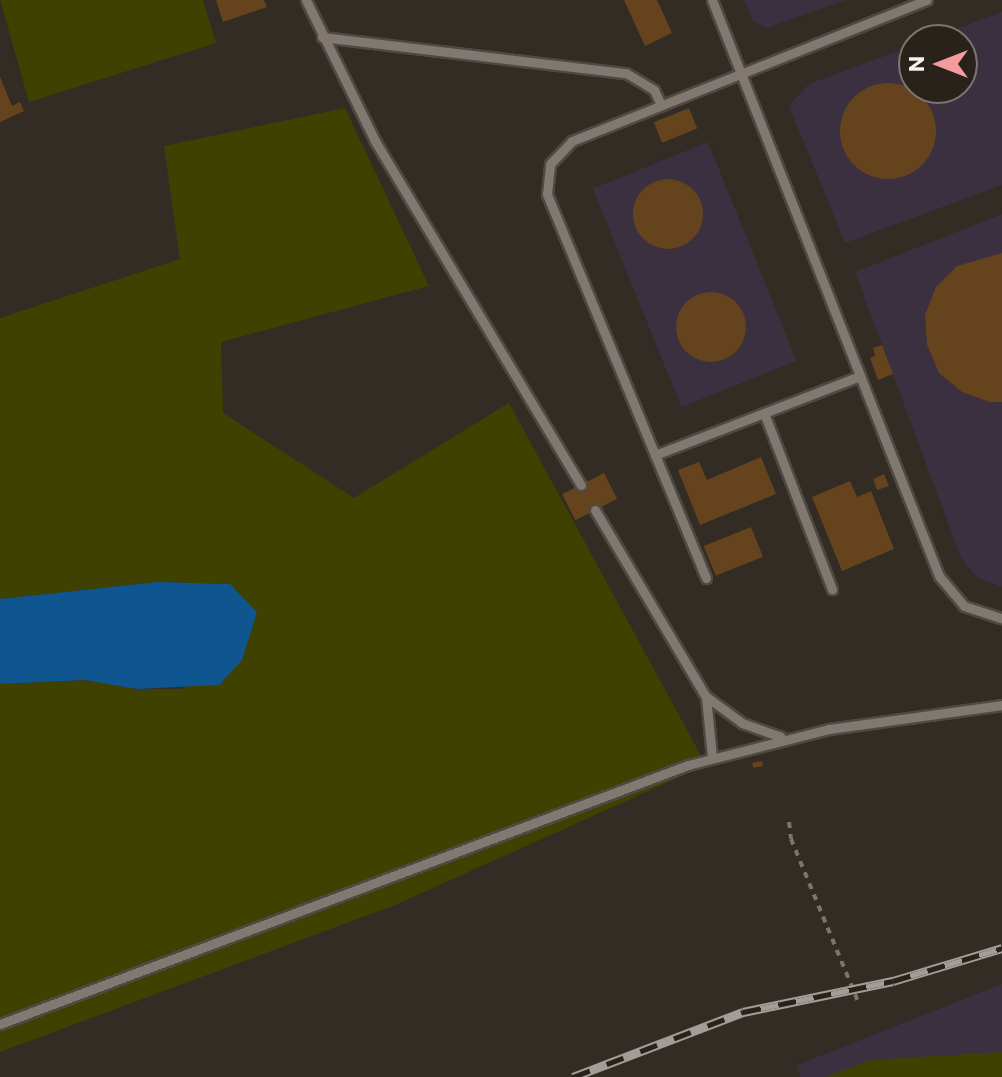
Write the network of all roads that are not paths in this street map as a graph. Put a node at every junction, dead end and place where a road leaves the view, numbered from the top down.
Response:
1 (306, 0) edge
2 (712, 0) edge
3 (927, 0) edge
4 (322, 37) junction
5 (741, 74) junction
6 (661, 105) junction
7 (860, 376) junction
8 (764, 413) junction
9 (655, 455) junction
10 (581, 485) dead end
11 (595, 510) dead end
12 (706, 578) dead end
13 (832, 589) dead end
14 (1002, 618) edge
15 (706, 697) junction
16 (1002, 705) edge
17 (784, 738) junction
18 (712, 757) junction
19 (0, 1024) edge

1 - 4 lane
2 - 5 lane
3 - 5 lane
4 - 6 lane
4 - 10 lane
5 - 6 lane
5 - 7 lane
6 - 9 lane
7 - 8 lane
7 - 14 lane
8 - 9 lane
8 - 13 lane
9 - 12 lane
11 - 15 lane
15 - 17 lane
15 - 18 lane
16 - 17 lane
17 - 18 lane
18 - 19 lane

